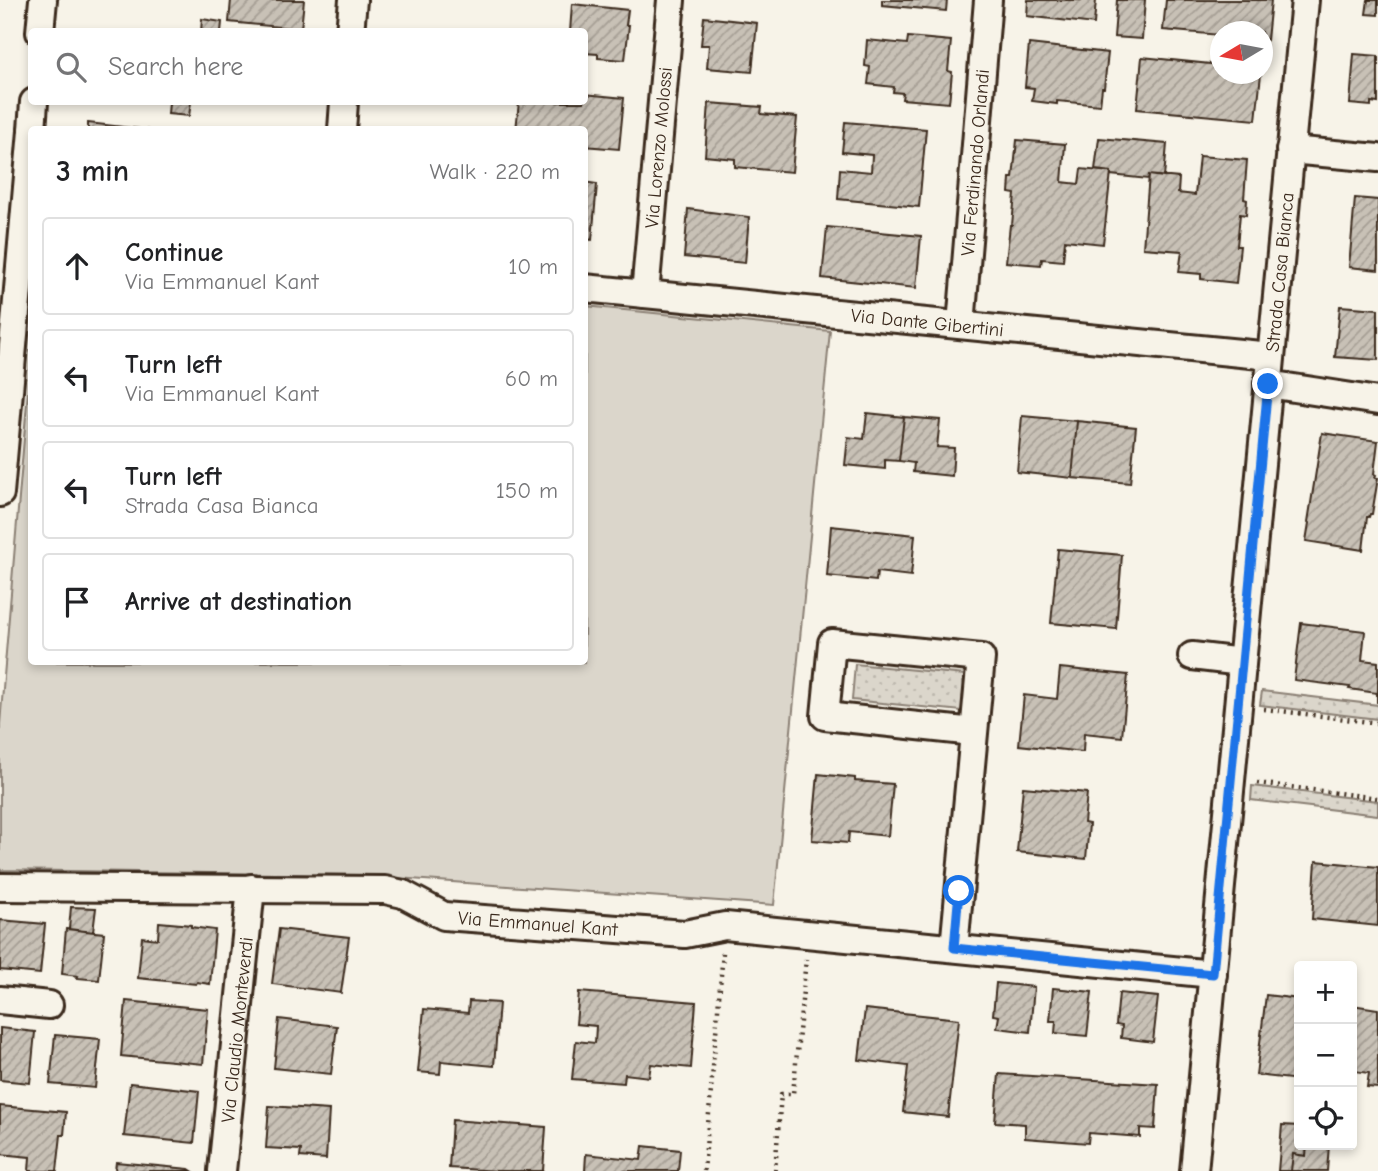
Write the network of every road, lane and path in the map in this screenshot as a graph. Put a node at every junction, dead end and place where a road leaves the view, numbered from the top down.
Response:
1 (43, 0) edge
2 (353, 0) edge
3 (671, 0) edge
4 (988, 0) edge
5 (1305, 0) edge
6 (40, 28) edge
7 (350, 28) edge
8 (34, 105) edge
9 (344, 105) edge
10 (32, 126) edge
11 (342, 126) edge
12 (1290, 150) junction
13 (1378, 158) edge
14 (28, 159) edge
15 (18, 232) edge
16 (588, 288) edge
17 (645, 294) junction
18 (961, 326) junction
19 (1270, 356) junction
20 (1268, 384) junction
21 (1378, 401) edge
22 (2, 450) edge
23 (0, 494) edge
24 (1192, 656) dead end
25 (1242, 662) junction
26 (1254, 708) dead end
27 (1378, 723) edge
28 (974, 732) junction
29 (1247, 782) dead end
30 (1378, 798) edge
31 (0, 887) edge
32 (251, 888) junction
33 (725, 926) junction
34 (809, 934) junction
35 (954, 948) junction
36 (1213, 974) junction
37 (0, 1000) edge
38 (49, 1005) dead end
39 (222, 1171) edge
40 (704, 1171) edge
41 (775, 1171) edge
42 (1194, 1171) edge

1 - 6 street
2 - 7 street
3 - 17 street, Via Lorenzo Molossi
4 - 18 street, Via Ferdinando Orlandi
5 - 12 street, Strada Casa Bianca
8 - 10 street
9 - 11 street
12 - 13 street
12 - 19 street, Strada Casa Bianca
14 - 15 street
15 - 22 street
16 - 17 street, Via Dante Gibertini
17 - 18 street, Via Dante Gibertini
18 - 19 street, Via Dante Gibertini
19 - 20 street, Strada Casa Bianca
20 - 21 street
20 - 25 street, Strada Casa Bianca
22 - 23 street
24 - 25 street
25 - 36 street, Strada Casa Bianca
26 - 27 path
28 - 28 street
28 - 35 street
29 - 30 path
31 - 32 street, Via Emmanuel Kant
32 - 33 street, Via Emmanuel Kant
32 - 39 street, Via Claudio Monteverdi
33 - 34 street, Via Emmanuel Kant
33 - 40 path
34 - 35 street, Via Emmanuel Kant
34 - 41 path
35 - 36 street, Via Emmanuel Kant
36 - 42 street, Strada Casa Bianca
37 - 38 street

